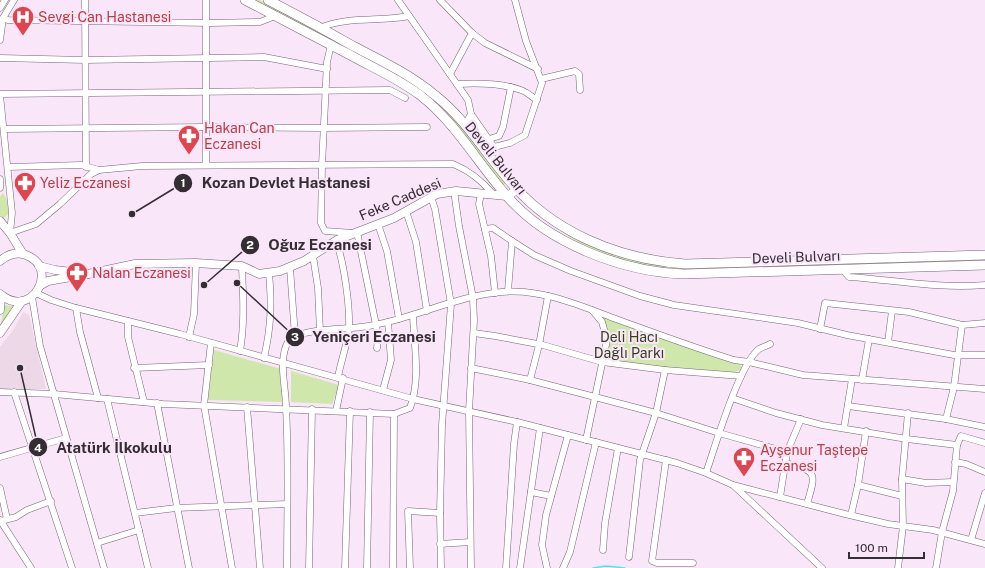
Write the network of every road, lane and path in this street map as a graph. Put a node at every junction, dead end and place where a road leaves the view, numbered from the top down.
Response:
1 (5, 0) edge
2 (14, 0) edge
3 (85, 0) edge
4 (206, 0) edge
5 (245, 0) edge
6 (268, 0) edge
7 (398, 0) edge
8 (440, 0) edge
9 (515, 0) edge
10 (281, 2) edge
11 (0, 8) edge
12 (275, 16) junction
13 (409, 16) junction
14 (3, 18) junction
15 (85, 22) junction
16 (205, 23) junction
17 (320, 28) junction
18 (472, 33) junction
19 (0, 40) edge
20 (331, 45) junction
21 (206, 57) junction
22 (0, 58) edge
23 (85, 60) junction
24 (327, 69) junction
25 (538, 70) junction
26 (450, 74) junction
27 (541, 79) junction
28 (457, 84) junction
29 (511, 87) junction
30 (580, 90) dead end
31 (326, 91) junction
32 (206, 92) junction
33 (86, 93) junction
34 (0, 94) edge
35 (406, 98) dead end
36 (537, 100) junction
37 (471, 114) junction
38 (466, 125) junction
39 (206, 127) junction
40 (427, 127) dead end
41 (86, 128) junction
42 (324, 128) junction
43 (4, 129) junction
44 (489, 140) junction
45 (206, 165) junction
46 (322, 165) junction
47 (8, 167) junction
48 (86, 167) junction
49 (99, 170) junction
50 (0, 179) edge
51 (0, 188) edge
52 (517, 190) junction
53 (454, 191) junction
54 (481, 193) junction
55 (492, 194) junction
56 (507, 196) junction
57 (431, 197) junction
58 (406, 212) junction
59 (0, 222) edge
60 (378, 224) junction
61 (485, 229) junction
62 (356, 232) junction
63 (10, 233) junction
64 (336, 241) junction
65 (512, 241) junction
66 (23, 254) junction
67 (985, 254) edge
68 (313, 256) junction
69 (0, 261) edge
70 (196, 263) junction
71 (985, 265) edge
72 (39, 266) junction
73 (242, 266) junction
74 (290, 268) junction
75 (842, 269) junction
76 (269, 273) junction
77 (88, 274) junction
78 (41, 285) junction
79 (985, 285) edge
80 (508, 291) junction
81 (494, 293) junction
82 (1, 294) edge
83 (34, 295) junction
84 (548, 296) junction
85 (473, 298) junction
86 (22, 301) junction
87 (452, 304) junction
88 (76, 308) junction
89 (0, 310) edge
90 (592, 310) junction
91 (427, 311) junction
92 (892, 311) junction
93 (413, 315) junction
94 (399, 319) junction
95 (128, 321) junction
96 (388, 322) junction
97 (985, 323) edge
98 (376, 325) junction
99 (962, 325) junction
100 (348, 329) junction
101 (820, 329) junction
102 (320, 330) junction
103 (0, 333) edge
104 (474, 333) junction
105 (295, 336) junction
106 (189, 337) junction
107 (869, 339) junction
108 (888, 342) junction
109 (212, 343) junction
110 (539, 344) junction
111 (770, 344) dead end
112 (377, 348) dead end
113 (240, 351) junction
114 (957, 355) junction
115 (985, 355) edge
116 (264, 358) junction
117 (602, 362) junction
118 (749, 362) junction
119 (283, 364) junction
120 (209, 365) junction
121 (134, 368) junction
122 (472, 368) junction
123 (665, 370) junction
124 (741, 376) junction
125 (341, 378) junction
126 (852, 379) junction
127 (530, 380) junction
128 (862, 380) junction
129 (954, 387) junction
130 (985, 389) edge
131 (383, 390) junction
132 (0, 392) edge
133 (14, 392) junction
134 (54, 394) junction
135 (595, 397) junction
136 (98, 398) junction
137 (732, 398) junction
138 (107, 399) junction
139 (413, 399) junction
140 (144, 402) junction
141 (157, 403) junction
142 (204, 405) junction
143 (443, 405) junction
144 (848, 406) junction
145 (247, 407) junction
146 (286, 408) junction
147 (312, 409) junction
148 (336, 411) junction
149 (350, 411) junction
150 (469, 411) junction
151 (370, 412) junction
152 (656, 413) junction
153 (908, 413) junction
154 (394, 414) junction
155 (800, 419) junction
156 (946, 419) junction
157 (518, 422) junction
158 (985, 427) edge
159 (540, 428) junction
160 (844, 428) junction
161 (866, 431) junction
162 (720, 433) junction
163 (568, 435) junction
164 (66, 438) junction
165 (906, 439) junction
166 (586, 440) junction
167 (596, 442) junction
168 (985, 443) edge
169 (957, 445) junction
170 (33, 448) junction
171 (618, 448) junction
172 (787, 452) junction
173 (643, 454) junction
174 (0, 458) edge
175 (666, 460) junction
176 (955, 462) junction
177 (785, 463) junction
178 (985, 472) edge
179 (706, 473) junction
180 (902, 479) junction
181 (953, 482) junction
182 (733, 485) junction
183 (858, 485) junction
184 (0, 488) edge
185 (531, 492) junction
186 (985, 493) edge
187 (551, 496) junction
188 (902, 496) junction
189 (780, 497) junction
190 (51, 501) junction
191 (286, 504) junction
192 (807, 504) junction
193 (254, 505) junction
194 (222, 507) junction
195 (176, 508) junction
196 (440, 513) junction
197 (135, 514) junction
198 (851, 516) junction
199 (7, 519) junction
200 (0, 520) edge
201 (903, 526) junction
202 (139, 530) junction
203 (942, 532) junction
204 (971, 540) junction
205 (470, 542) junction
206 (97, 543) junction
207 (440, 544) junction
208 (985, 544) edge
209 (603, 550) dead end
210 (629, 557) dead end
211 (693, 563) dead end
212 (30, 568) edge
213 (72, 568) edge
214 (104, 568) edge
215 (148, 568) edge
216 (189, 568) edge
217 (232, 568) edge
218 (260, 568) edge
219 (287, 568) edge
220 (309, 568) edge
221 (345, 568) edge
222 (368, 568) edge
223 (393, 568) edge
224 (410, 568) edge
225 (441, 568) edge
226 (471, 568) edge
227 (506, 568) edge
228 (520, 568) edge
229 (547, 568) edge
230 (563, 568) edge
231 (822, 568) edge
232 (898, 568) edge
233 (936, 568) edge

1 - 11 street
2 - 14 street
3 - 15 street
4 - 16 street
5 - 12 highway, Develi Bulvarı
6 - 10 highway, Develi Bulvarı
7 - 13 street
8 - 18 street
9 - 25 street
10 - 17 highway, Develi Bulvarı
12 - 16 street
12 - 20 highway, Develi Bulvarı
13 - 17 street
13 - 26 street
14 - 15 street
14 - 19 street
15 - 16 street
15 - 23 street
16 - 21 street
17 - 38 highway, Develi Bulvarı
18 - 25 street
18 - 26 street
20 - 24 street
20 - 56 highway, Develi Bulvarı
21 - 23 street
21 - 24 street
21 - 32 street
22 - 23 street
23 - 33 street
24 - 31 street
25 - 27 street
26 - 28 street
27 - 30 street
27 - 36 street
28 - 29 street
28 - 37 street
29 - 36 street
29 - 44 street
31 - 32 street
31 - 35 street
31 - 42 street
32 - 33 street
32 - 39 street
33 - 34 street
33 - 41 street
34 - 43 street
36 - 44 street
37 - 38 street
37 - 44 street
38 - 52 highway, Develi Bulvarı
39 - 41 street
39 - 42 street
39 - 45 street
40 - 42 street
41 - 43 street
41 - 48 street
42 - 46 street
43 - 47 street
45 - 46 street
45 - 49 street
46 - 55 street
46 - 62 street
47 - 48 street
47 - 63 street
48 - 49 street
49 - 63 street
50 - 51 street
52 - 56 main road
52 - 67 highway, Develi Bulvarı
53 - 54 main road, Feke Caddesi
53 - 57 main road, Feke Caddesi
53 - 85 street
54 - 55 main road, Feke Caddesi
54 - 61 street
55 - 56 main road, Feke Caddesi
56 - 75 highway, Develi Bulvarı
57 - 58 main road, Feke Caddesi
57 - 87 street
58 - 60 main road, Feke Caddesi
58 - 91 street
59 - 63 main road
60 - 62 main road, Feke Caddesi
60 - 94 street
61 - 65 street
61 - 81 street
62 - 64 main road, Feke Caddesi
62 - 98 street
63 - 66 main road
64 - 68 main road, Feke Caddesi
64 - 100 street
65 - 80 street
65 - 101 street
66 - 69 main road
66 - 72 main road
68 - 74 main road, Feke Caddesi
68 - 102 street
70 - 73 main road, Feke Caddesi
70 - 77 main road, Feke Caddesi
70 - 106 street
71 - 75 highway, Develi Bulvarı
72 - 77 main road
72 - 78 main road
73 - 76 main road, Feke Caddesi
73 - 113 street
74 - 76 main road, Feke Caddesi
74 - 105 street
75 - 79 street
76 - 116 street
77 - 78 main road, Feke Caddesi
78 - 83 main road
80 - 81 street
80 - 84 street
81 - 85 street
82 - 86 main road
82 - 89 main road
83 - 86 main road
83 - 88 street
83 - 134 street
84 - 90 street
84 - 110 street
85 - 87 street
85 - 104 street
86 - 103 main road
87 - 91 street
87 - 143 street
88 - 95 street
88 - 136 street
90 - 117 street
90 - 118 street
91 - 93 street
92 - 99 street
92 - 101 street
92 - 108 street
93 - 94 street
93 - 139 street
94 - 96 street
95 - 106 street
95 - 121 street
96 - 98 street
96 - 131 street
97 - 99 street
98 - 100 street
98 - 112 street
99 - 114 street
100 - 102 street
100 - 125 street
101 - 107 street
102 - 105 street
104 - 110 street
104 - 122 street
105 - 119 street
106 - 109 street
107 - 108 street
107 - 128 street
108 - 114 street
109 - 113 street
109 - 120 street
110 - 117 street
110 - 127 street
111 - 118 street
113 - 116 street
114 - 115 street
114 - 129 street
116 - 119 street
117 - 123 street
117 - 135 street
118 - 124 street
118 - 126 street
119 - 125 street
119 - 146 street
120 - 121 street
120 - 142 street
121 - 140 street
122 - 127 street
122 - 150 street
123 - 124 street
123 - 152 street
124 - 137 street
125 - 131 street
125 - 148 street
126 - 128 street
126 - 144 street
127 - 135 street
128 - 129 street
129 - 130 street
129 - 156 street
131 - 139 street
132 - 133 street
133 - 134 street
133 - 170 street
134 - 136 street
134 - 164 street
135 - 152 street
135 - 166 street
136 - 138 street
137 - 155 street
137 - 162 street
138 - 140 street
138 - 197 street
139 - 143 street
139 - 154 street
140 - 141 street
141 - 142 street
141 - 195 street
142 - 145 street
142 - 194 street
143 - 150 street
143 - 196 street
144 - 153 street
144 - 160 street
145 - 146 street
145 - 193 street
146 - 147 street
146 - 191 street
147 - 148 street
147 - 220 street
148 - 149 street
149 - 151 street
149 - 221 street
150 - 157 street
150 - 205 street
151 - 154 street
151 - 222 street
152 - 162 street
152 - 173 street
153 - 156 street
153 - 165 street
154 - 223 street
155 - 160 street
155 - 172 street
156 - 158 street
157 - 159 street
157 - 227 street
159 - 163 street
159 - 185 street
160 - 161 street
161 - 165 street
161 - 183 street
162 - 172 street
162 - 179 street
163 - 166 street
163 - 187 street
164 - 170 street
164 - 206 street
165 - 169 street
165 - 180 street
166 - 167 street
167 - 171 street
167 - 230 street
168 - 169 street
169 - 176 street
170 - 174 street
170 - 190 street
171 - 173 street
171 - 209 street
172 - 177 street
173 - 175 street
173 - 210 street
175 - 179 street
175 - 211 street
176 - 178 street
176 - 181 street
177 - 189 street
177 - 192 street
179 - 182 street
180 - 181 street
180 - 188 street
181 - 203 street
182 - 189 street
182 - 231 street
183 - 188 street
183 - 198 street
184 - 199 street
185 - 187 street
185 - 228 street
186 - 204 street
187 - 229 street
188 - 201 street
189 - 192 street
190 - 199 street
190 - 213 street
191 - 193 street
191 - 219 street
192 - 198 street
193 - 194 street
193 - 218 street
194 - 195 street
194 - 217 street
195 - 197 street
195 - 216 street
196 - 207 street
196 - 224 street
197 - 202 street
198 - 201 street
199 - 200 street
200 - 212 street
201 - 203 street
201 - 232 street
202 - 206 street
202 - 215 street
203 - 204 street
203 - 233 street
204 - 208 street
205 - 207 street
205 - 226 street
206 - 214 street
207 - 225 street

